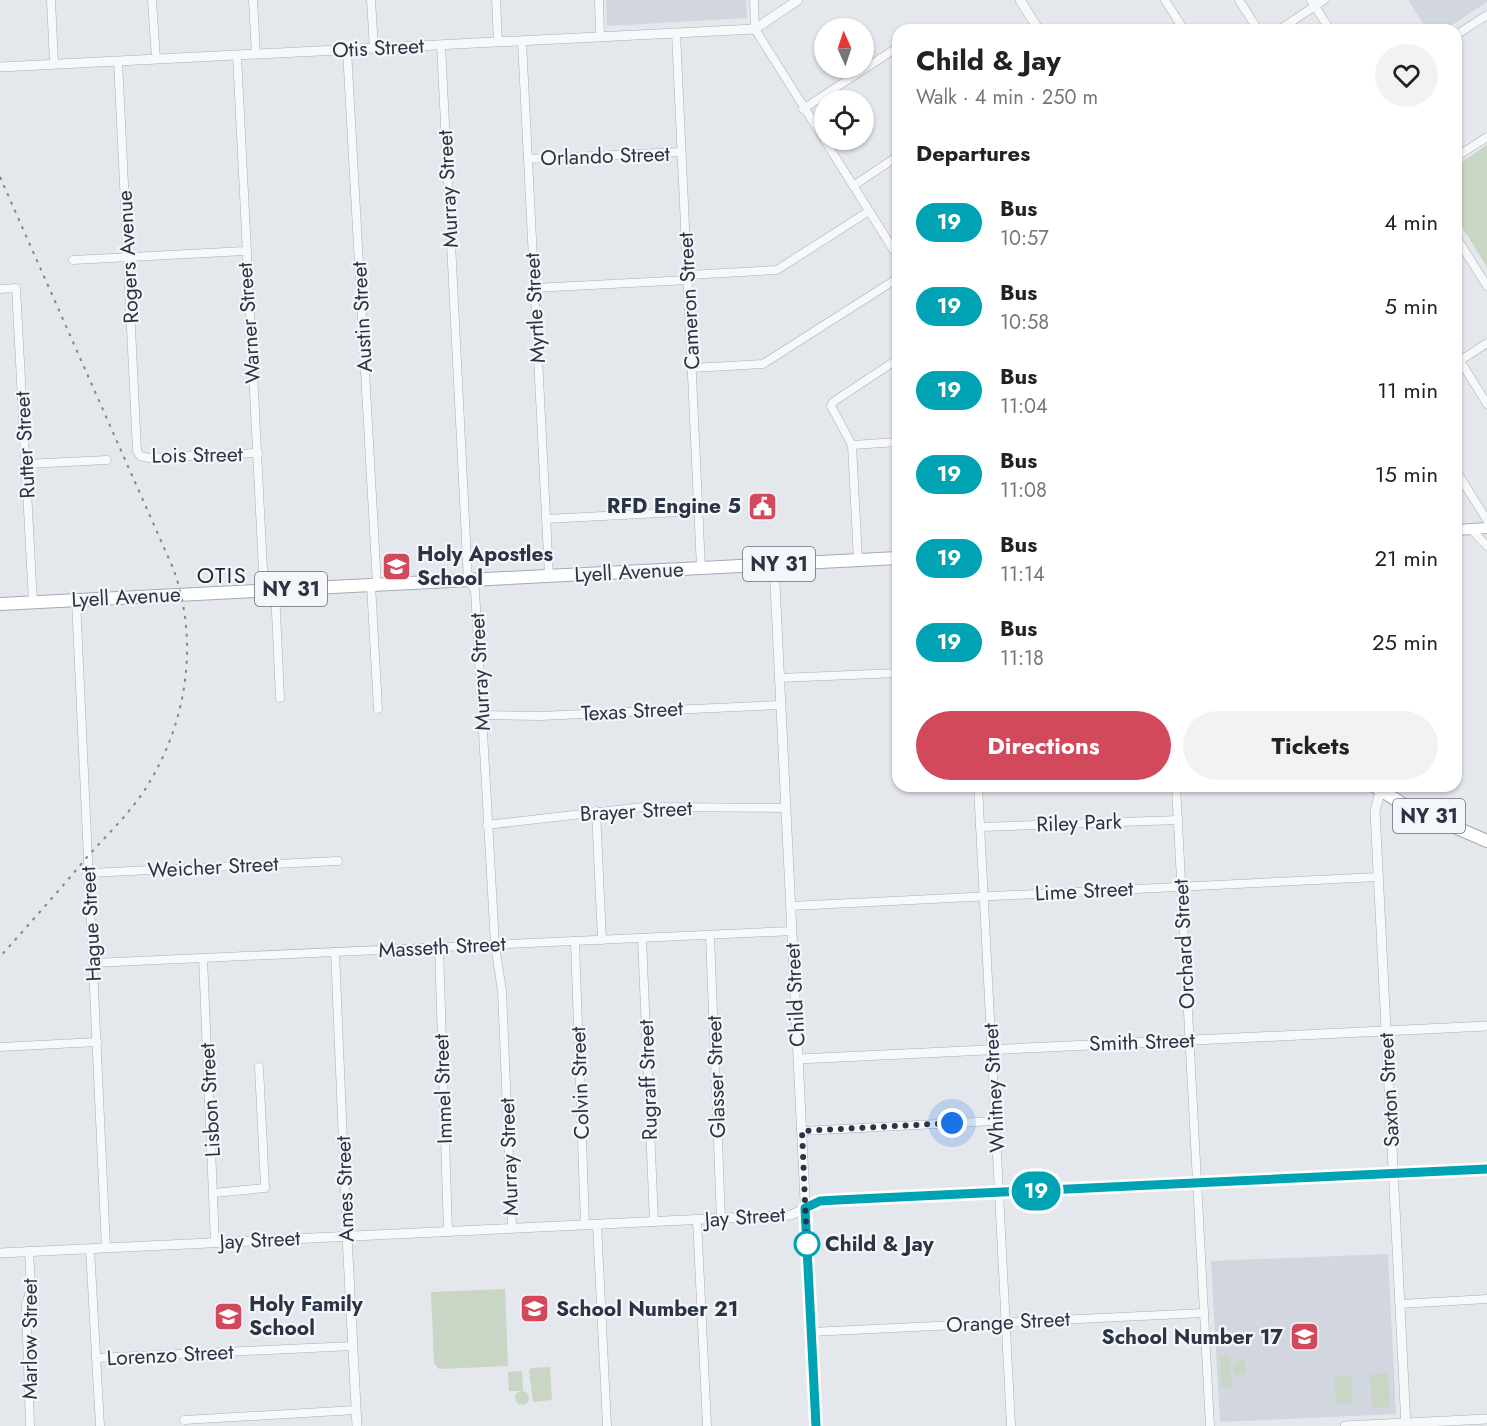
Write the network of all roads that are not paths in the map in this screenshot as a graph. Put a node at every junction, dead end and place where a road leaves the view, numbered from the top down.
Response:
1 (51, 0) edge
2 (152, 0) edge
3 (253, 0) edge
4 (371, 0) edge
5 (496, 0) edge
6 (598, 0) edge
7 (754, 0) edge
8 (798, 0) edge
9 (1020, 0) edge
10 (1165, 0) edge
11 (1239, 0) edge
12 (1324, 0) edge
13 (1313, 3) edge
14 (1487, 15) edge
15 (1035, 24) edge
16 (1180, 24) edge
17 (1253, 24) edge
18 (1287, 24) edge
19 (1325, 24) edge
20 (755, 29) junction
21 (1462, 31) edge
22 (676, 33) junction
23 (600, 37) junction
24 (522, 41) junction
25 (498, 42) junction
26 (441, 45) junction
27 (374, 48) junction
28 (347, 50) junction
29 (892, 51) edge
30 (256, 54) junction
31 (237, 55) junction
32 (156, 59) junction
33 (118, 61) junction
34 (54, 64) junction
35 (0, 67) edge
36 (803, 109) junction
37 (1487, 137) edge
38 (681, 152) junction
39 (1462, 153) edge
40 (528, 159) junction
41 (892, 160) edge
42 (853, 186) junction
43 (869, 211) junction
44 (1462, 246) edge
45 (892, 247) edge
46 (245, 251) junction
47 (129, 258) junction
48 (74, 260) dead end
49 (688, 278) junction
50 (892, 282) edge
51 (1487, 286) edge
52 (534, 288) junction
53 (0, 289) edge
54 (1487, 343) edge
55 (1462, 357) edge
56 (892, 363) edge
57 (1462, 365) edge
58 (692, 368) junction
59 (1487, 404) edge
60 (892, 442) edge
61 (852, 445) junction
62 (138, 453) joint
63 (258, 453) junction
64 (107, 460) dead end
65 (26, 464) junction
66 (1462, 480) edge
67 (698, 512) junction
68 (546, 519) junction
69 (1487, 520) edge
70 (1487, 528) edge
71 (1471, 529) junction
72 (1462, 530) edge
73 (1487, 546) edge
74 (892, 558) edge
75 (858, 560) junction
76 (774, 564) junction
77 (701, 568) junction
78 (549, 576) junction
79 (468, 580) junction
80 (374, 585) junction
81 (269, 590) junction
82 (76, 600) junction
83 (33, 602) junction
84 (0, 604) edge
85 (892, 673) edge
86 (779, 678) junction
87 (280, 698) dead end
88 (781, 705) junction
89 (378, 709) dead end
90 (483, 715) junction
91 (978, 792) edge
92 (1176, 792) edge
93 (1377, 792) edge
94 (1383, 792) edge
95 (786, 808) junction
96 (596, 811) junction
97 (1178, 820) junction
98 (488, 825) junction
99 (980, 827) junction
100 (1487, 841) edge
101 (338, 861) dead end
102 (89, 873) junction
103 (1378, 877) junction
104 (1181, 887) junction
105 (984, 896) junction
106 (790, 906) junction
107 (792, 931) junction
108 (710, 935) junction
109 (642, 938) junction
110 (602, 940) junction
111 (575, 941) junction
112 (495, 945) junction
113 (439, 947) junction
114 (335, 952) junction
115 (203, 958) junction
116 (93, 963) junction
117 (1487, 1026) edge
118 (1386, 1031) junction
119 (1190, 1040) junction
120 (97, 1042) junction
121 (0, 1047) edge
122 (992, 1049) junction
123 (798, 1059) junction
124 (259, 1067) dead end
125 (995, 1121) junction
126 (802, 1131) junction
127 (1487, 1169) edge
128 (1393, 1174) junction
129 (1197, 1183) junction
130 (214, 1193) junction
131 (999, 1193) junction
132 (805, 1208) junction
133 (721, 1219) junction
134 (697, 1220) junction
135 (654, 1222) junction
136 (597, 1224) junction
137 (585, 1225) junction
138 (512, 1228) junction
139 (448, 1232) junction
140 (347, 1236) junction
141 (216, 1243) junction
142 (106, 1248) junction
143 (90, 1249) junction
144 (29, 1251) junction
145 (0, 1253) edge
146 (1487, 1299) edge
147 (1400, 1304) junction
148 (1204, 1313) junction
149 (1006, 1322) junction
150 (811, 1332) junction
151 (353, 1346) junction
152 (96, 1358) junction
153 (356, 1410) junction
154 (1487, 1419) edge
155 (184, 1420) dead end
156 (1406, 1425) edge
157 (30, 1426) edge
158 (100, 1426) edge
159 (357, 1426) edge
160 (607, 1426) edge
161 (707, 1426) edge
162 (816, 1426) edge
163 (1011, 1426) edge
164 (1210, 1426) edge
165 (1345, 1426) edge

1 - 34 street
2 - 32 street
3 - 30 street
4 - 27 street
5 - 25 street
6 - 23 street
7 - 20 street
8 - 20 street
9 - 15 street
10 - 16 street
11 - 17 street
12 - 13 street
13 - 18 street
13 - 19 street
14 - 21 street
20 - 22 street, Otis Street
20 - 36 street
22 - 23 street, Otis Street
22 - 38 street, Cameron Street
23 - 24 street, Otis Street
24 - 25 street, Otis Street
24 - 40 street, Myrtle Street
25 - 26 street, Otis Street
26 - 27 street, Otis Street
26 - 79 street, Murray Street
27 - 28 street, Otis Street
28 - 30 street, Otis Street
28 - 80 street, Austin Street
29 - 36 street
30 - 31 street, Otis Street
31 - 32 street, Otis Street
31 - 46 street, Warner Street
32 - 33 street, Otis Street
33 - 34 street, Otis Street
33 - 47 street, Rogers Avenue
34 - 35 street, Otis Street
36 - 42 street
37 - 39 street
38 - 40 street, Orlando Street
38 - 49 street, Cameron Street
40 - 52 street, Myrtle Street
41 - 42 street
42 - 43 street
43 - 45 street
43 - 49 street
44 - 51 street
46 - 47 street
46 - 63 street, Warner Street
47 - 48 street
47 - 62 street, Rogers Avenue
49 - 52 street
49 - 58 street, Cameron Street
50 - 58 street
52 - 68 street, Myrtle Street
53 - 65 street, Rutter Street
54 - 55 street
56 - 61 street
57 - 59 street
58 - 67 street, Cameron Street
60 - 61 street
61 - 75 street
62 - 63 street, Lois Street
63 - 81 street, Warner Street
64 - 65 street
65 - 83 street, Rutter Street
66 - 69 street
67 - 68 street
67 - 77 street, Cameron Street
68 - 78 street, Myrtle Street
70 - 71 main road
71 - 72 main road
71 - 73 street
74 - 75 main road, Lyell Avenue / NY 31
75 - 76 main road, Lyell Avenue / NY 31
76 - 77 main road, Lyell Avenue / NY 31
76 - 86 street, Child Street
77 - 78 main road, Lyell Avenue / NY 31
78 - 79 main road, Lyell Avenue / NY 31
79 - 80 main road, Lyell Avenue / NY 31
79 - 90 street, Murray Street
80 - 81 main road, Lyell Avenue / NY 31
80 - 89 street, Austin Street
81 - 82 main road, Lyell Avenue / NY 31
81 - 87 street, Warner Street
82 - 83 main road, Lyell Avenue / NY 31
82 - 102 street, Hague Street
83 - 84 main road, Lyell Avenue / NY 31
85 - 86 street
86 - 88 street, Child Street
88 - 90 street, Texas Street
88 - 95 street, Child Street
90 - 98 street, Murray Street
91 - 99 street, Whitney Street
92 - 97 street, Orchard Street
93 - 103 street, Saxton Street
94 - 100 main road, NY 31
95 - 96 street, Brayer Street
95 - 106 street, Child Street
96 - 98 street, Brayer Street
96 - 110 street
97 - 99 street, Riley Park
97 - 104 street, Orchard Street
98 - 112 street, Murray Street
99 - 105 street, Whitney Street
101 - 102 street, Weicher Street
102 - 116 street, Hague Street
103 - 104 street, Lime Street
103 - 118 street, Saxton Street
104 - 105 street, Lime Street
104 - 119 street, Orchard Street
105 - 106 street, Lime Street
105 - 122 street, Whitney Street
106 - 107 street, Child Street
107 - 108 street, Masseth Street
107 - 123 street, Child Street
108 - 109 street, Masseth Street
108 - 133 street, Glasser Street
109 - 110 street, Masseth Street
109 - 135 street, Rugraff Street
110 - 111 street, Masseth Street
111 - 112 street, Masseth Street
111 - 137 street, Colvin Street
112 - 113 street, Masseth Street
112 - 138 street, Murray Street
113 - 114 street, Masseth Street
113 - 139 street, Immel Street
114 - 115 street, Masseth Street
114 - 140 street, Ames Street
115 - 116 street, Masseth Street
115 - 130 street, Lisbon Street
116 - 120 street, Hague Street
117 - 118 street, Smith Street
118 - 119 street, Smith Street
118 - 128 street, Saxton Street
119 - 122 street, Smith Street
119 - 129 street, Orchard Street
120 - 121 street
120 - 142 street, Hague Street
122 - 123 street, Smith Street
122 - 125 street, Whitney Street
123 - 126 street, Child Street
124 - 130 street
125 - 126 street
125 - 131 street, Whitney Street
126 - 132 street, Child Street
127 - 128 street, Jay Street
128 - 129 street, Jay Street
128 - 147 street, Saxton Street
129 - 131 street, Jay Street
129 - 148 street, Orchard Street
130 - 141 street, Lisbon Street
131 - 132 street, Jay Street
131 - 149 street, Whitney Street
132 - 133 street, Jay Street
132 - 150 street, Child Street
133 - 134 street, Jay Street
134 - 135 street, Jay Street
134 - 161 street
135 - 136 street, Jay Street
136 - 137 street, Jay Street
136 - 160 street
137 - 138 street, Jay Street
138 - 139 street, Jay Street
139 - 140 street, Jay Street
140 - 141 street, Jay Street
140 - 151 street, Ames Street
141 - 142 street, Jay Street
142 - 143 street, Jay Street
143 - 144 street, Jay Street
143 - 152 street
144 - 145 street, Jay Street
144 - 157 street, Marlow Street
146 - 147 street
147 - 156 street, Saxton Street
148 - 149 street, Orange Street
148 - 164 street, Orchard Street
149 - 150 street, Orange Street
149 - 163 street, Whitney Street
150 - 162 street, Child Street
151 - 152 street, Lorenzo Street
151 - 153 street, Ames Street
152 - 158 street
153 - 155 street
153 - 159 street, Ames Street
154 - 156 street
156 - 165 street

